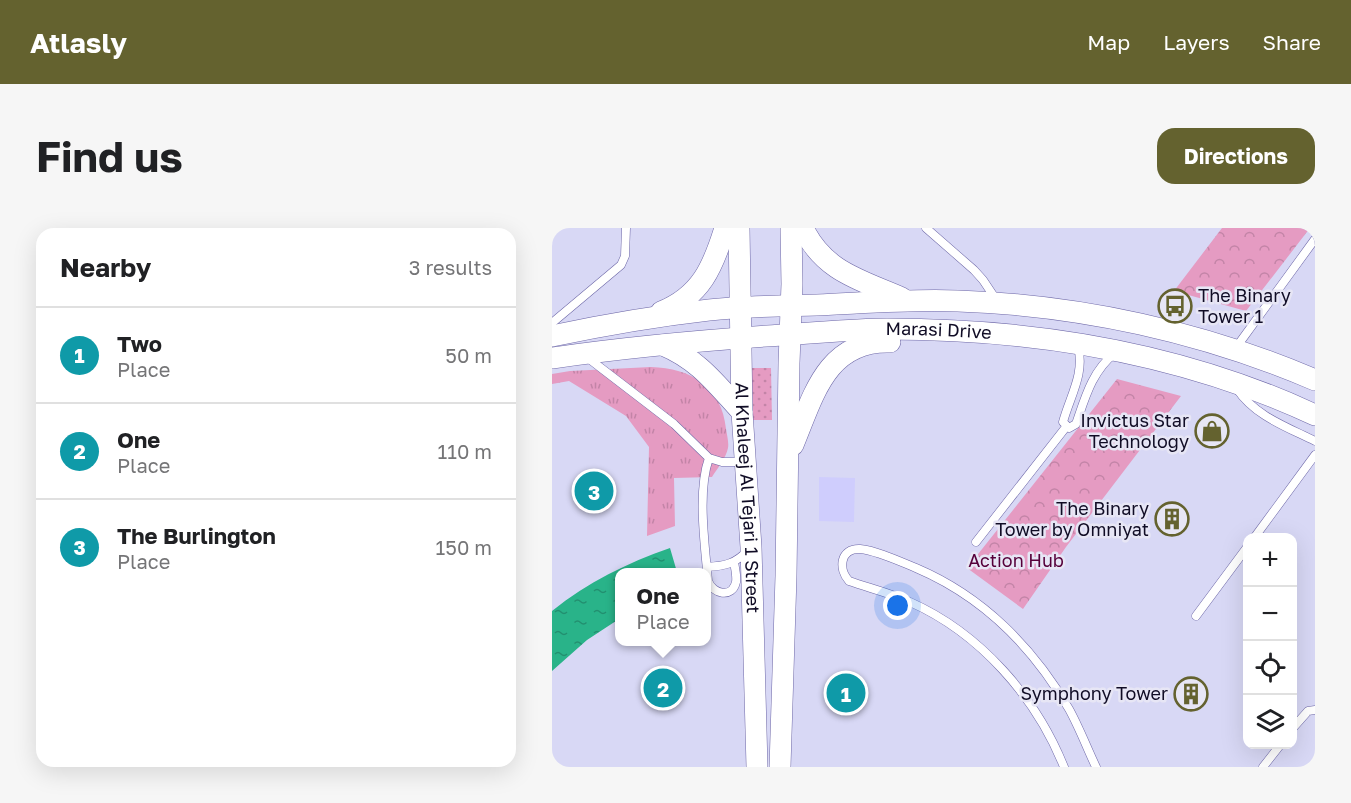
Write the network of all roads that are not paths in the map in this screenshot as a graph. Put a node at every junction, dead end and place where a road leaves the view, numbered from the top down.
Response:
1 (626, 228) edge
2 (725, 228) edge
3 (740, 228) edge
4 (790, 228) edge
5 (803, 228) edge
6 (926, 228) edge
7 (1315, 239) edge
8 (908, 301) junction
9 (998, 303) junction
10 (791, 306) junction
11 (741, 308) junction
12 (643, 319) junction
13 (552, 323) edge
14 (955, 330) junction
15 (790, 335) junction
16 (552, 336) edge
17 (742, 338) junction
18 (1077, 343) junction
19 (663, 345) junction
20 (1120, 350) junction
21 (1235, 350) junction
22 (582, 354) junction
23 (552, 358) edge
24 (1315, 380) edge
25 (1078, 381) junction
26 (1233, 382) junction
27 (1090, 386) junction
28 (742, 412) junction
29 (1315, 415) edge
30 (1066, 427) junction
31 (1315, 441) edge
32 (1315, 455) edge
33 (788, 457) junction
34 (709, 458) junction
35 (745, 462) junction
36 (1257, 533) edge
37 (976, 542) dead end
38 (751, 547) junction
39 (1243, 553) edge
40 (734, 562) junction
41 (707, 567) joint
42 (711, 588) edge
43 (1196, 616) dead end
44 (1315, 710) edge
45 (1297, 724) edge
46 (1277, 749) edge
47 (756, 767) edge
48 (780, 767) edge
49 (1064, 767) edge
50 (1096, 767) edge
51 (1263, 767) edge

1 - 13 lane
2 - 12 main road
3 - 11 main road, Al Khaleej Al Tejari 1 Street
4 - 10 main road, Al Khaleej Al Tejari 1 Street
5 - 8 main road
6 - 9 lane
7 - 21 lane
8 - 9 main road, Marasi Drive
8 - 10 main road, Marasi Drive
9 - 21 main road, Marasi Drive
10 - 11 main road, Marasi Drive
10 - 15 main road, Al Khaleej Al Tejari 1 Street
11 - 12 main road, Marasi Drive
11 - 17 main road, Al Khaleej Al Tejari 1 Street
12 - 16 main road, Marasi Drive
14 - 15 main road, Marasi Drive
14 - 18 main road, Marasi Drive
14 - 33 main road
15 - 17 main road, Marasi Drive
15 - 33 main road, Al Khaleej Al Tejari 1 Street
17 - 19 main road, Marasi Drive
17 - 28 main road, Al Khaleej Al Tejari 1 Street
18 - 20 main road, Marasi Drive
18 - 25 lane
19 - 22 main road, Marasi Drive
19 - 28 main road
20 - 26 main road, Marasi Drive
20 - 27 lane
21 - 24 main road, Marasi Drive
22 - 23 main road, Marasi Drive
22 - 34 lane
25 - 27 lane
25 - 30 lane
26 - 29 main road, Marasi Drive
26 - 31 lane
27 - 30 lane
28 - 35 main road, Al Khaleej Al Tejari 1 Street
30 - 37 lane
32 - 36 lane
33 - 48 main road, Al Khaleej Al Tejari 1 Street
34 - 35 lane
34 - 41 lane
35 - 38 main road, Al Khaleej Al Tejari 1 Street
38 - 40 lane
38 - 47 main road, Al Khaleej Al Tejari 1 Street
39 - 43 lane
40 - 41 lane
40 - 42 lane
44 - 45 lane
46 - 51 lane
49 - 50 lane

